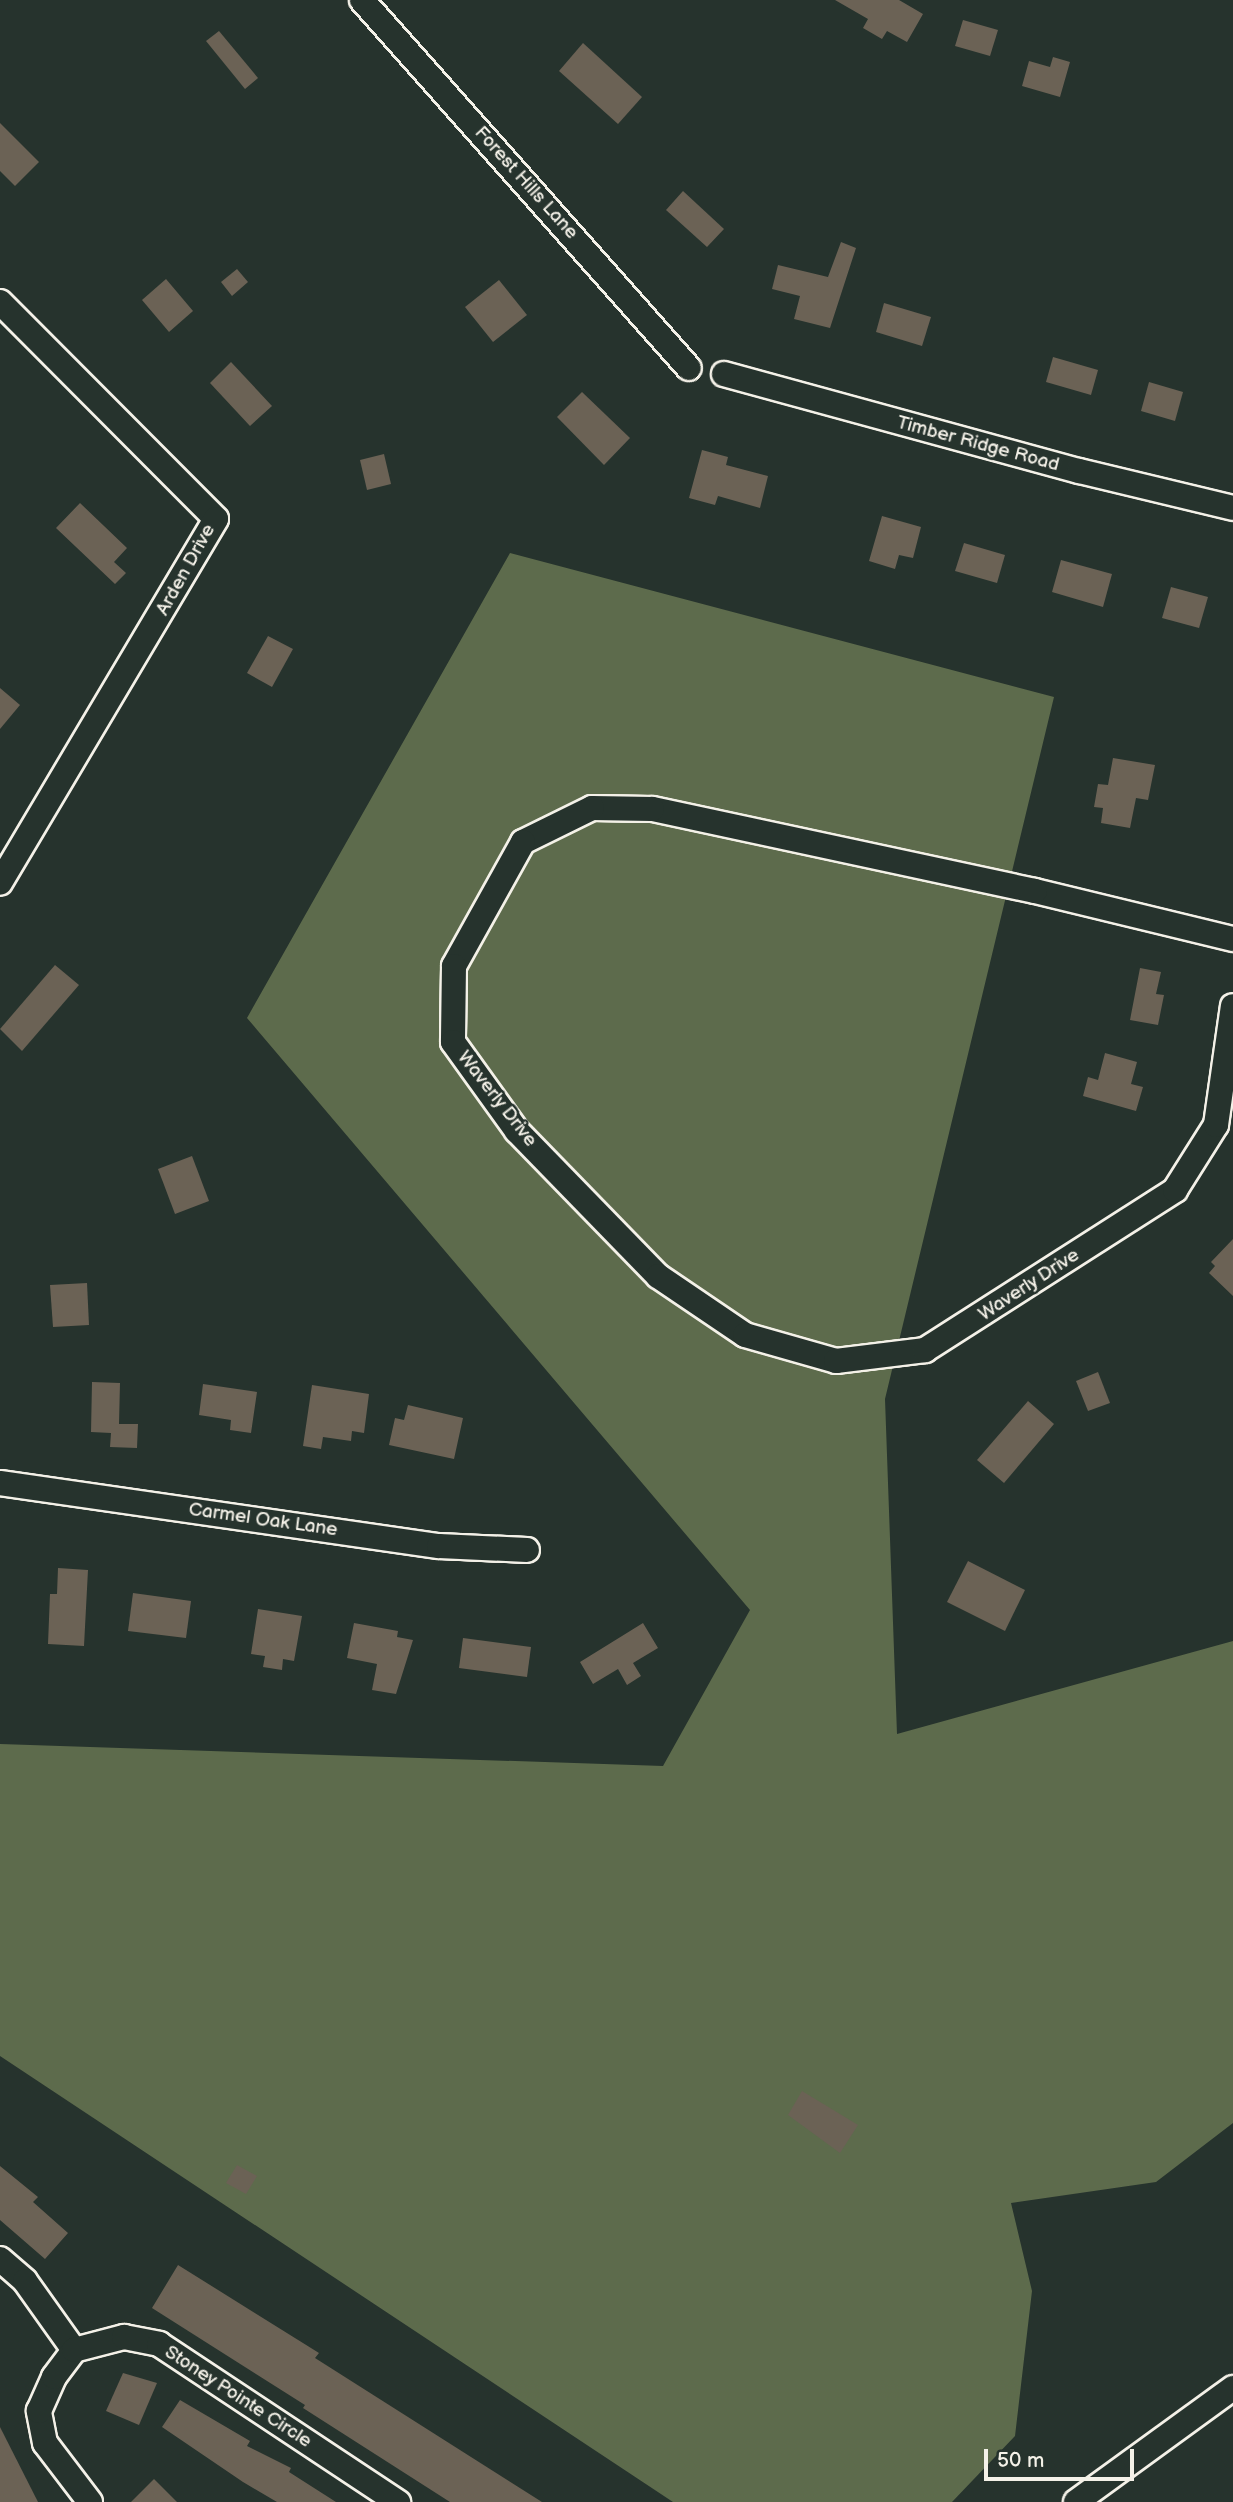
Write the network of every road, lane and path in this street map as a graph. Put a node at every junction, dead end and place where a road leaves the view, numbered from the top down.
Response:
1 (362, 0) edge
2 (0, 302) edge
3 (689, 368) dead end
4 (724, 374) dead end
5 (1233, 508) edge
6 (0, 883) edge
7 (1233, 939) edge
8 (1233, 1006) edge
9 (0, 1483) edge
10 (527, 1550) dead end
11 (0, 2259) edge
12 (74, 2350) junction
13 (1233, 2388) edge
14 (90, 2502) edge
15 (398, 2502) edge
16 (1076, 2502) edge

1 - 3 street, Forest Hills Lane
2 - 6 street, Arden Drive
4 - 5 street, Timber Ridge Road
7 - 8 street, Waverly Drive
9 - 10 street, Carmel Oak Lane
11 - 12 street
12 - 14 street
12 - 15 street, Stoney Pointe Circle
13 - 16 street

